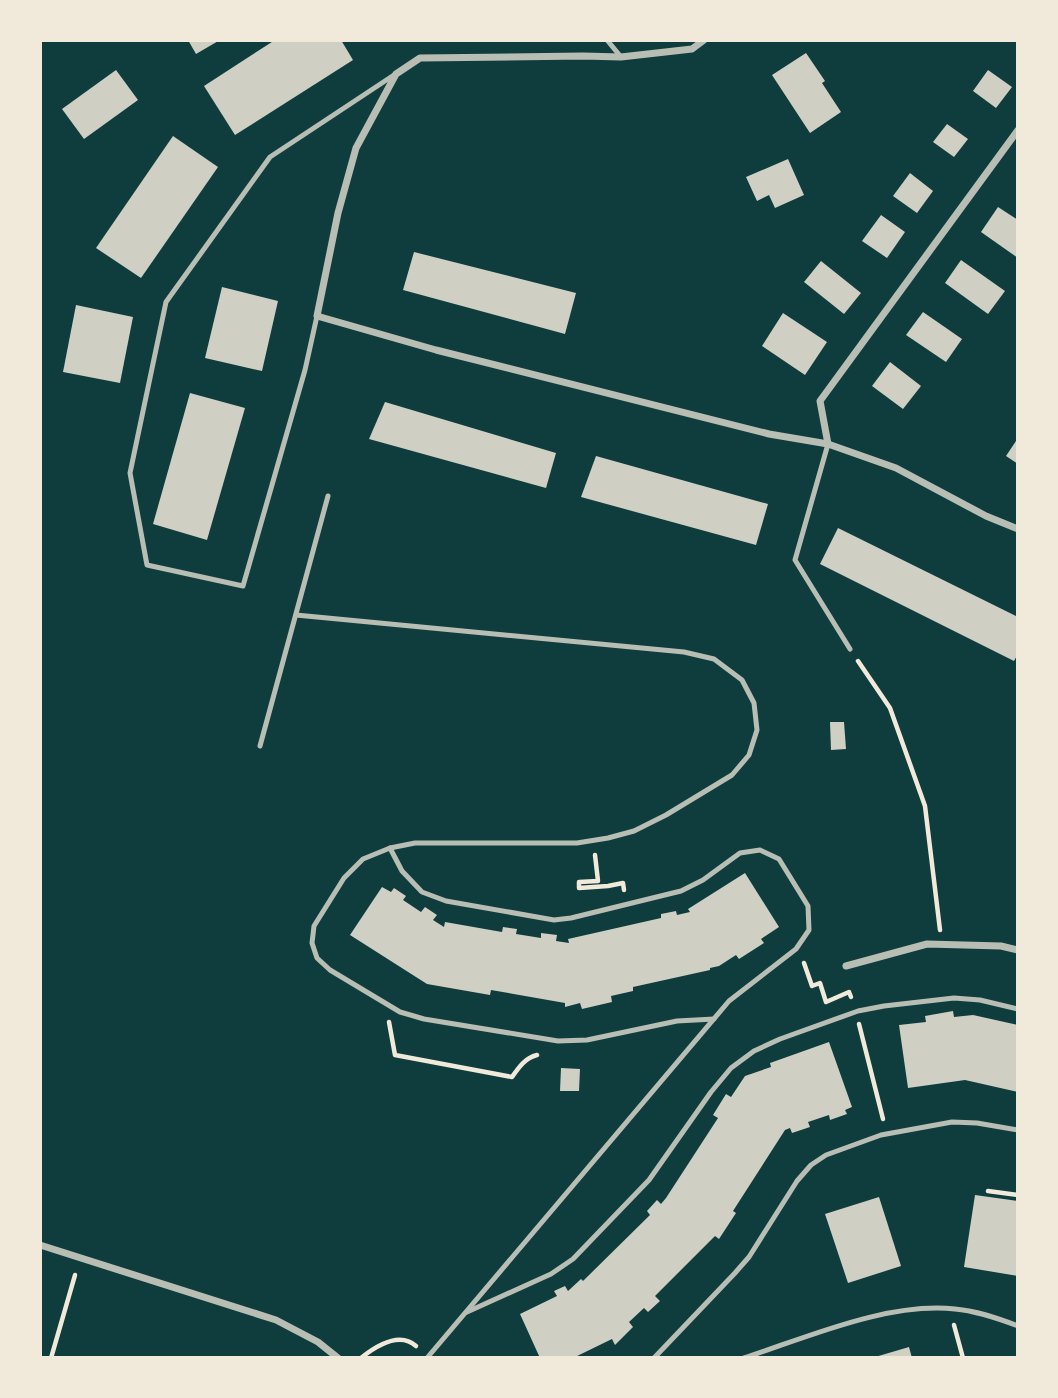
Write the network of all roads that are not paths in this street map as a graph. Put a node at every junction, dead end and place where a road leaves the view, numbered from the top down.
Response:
1 (607, 40) edge
2 (704, 40) edge
3 (621, 57) junction
4 (396, 74) junction
5 (1018, 130) edge
6 (317, 316) junction
7 (828, 444) junction
8 (328, 496) dead end
9 (1018, 529) edge
10 (296, 615) junction
11 (850, 649) road end
12 (260, 746) dead end
13 (390, 848) junction
14 (1018, 950) edge
15 (846, 966) dead end
16 (1018, 1009) edge
17 (713, 1019) junction
18 (1018, 1130) edge
19 (40, 1245) edge
20 (464, 1313) junction
21 (1018, 1326) edge
22 (338, 1358) edge
23 (427, 1358) edge
24 (654, 1358) edge
25 (744, 1358) edge

1 - 3 lane
2 - 3 street
3 - 4 street
4 - 6 street
4 - 6 lane
5 - 7 street
6 - 7 street
7 - 9 street
7 - 11 lane
8 - 10 lane
10 - 12 lane
10 - 13 lane
13 - 17 lane
13 - 17 lane
14 - 15 street
16 - 20 lane
17 - 20 lane
18 - 24 lane
19 - 22 street
20 - 23 lane
21 - 25 lane

